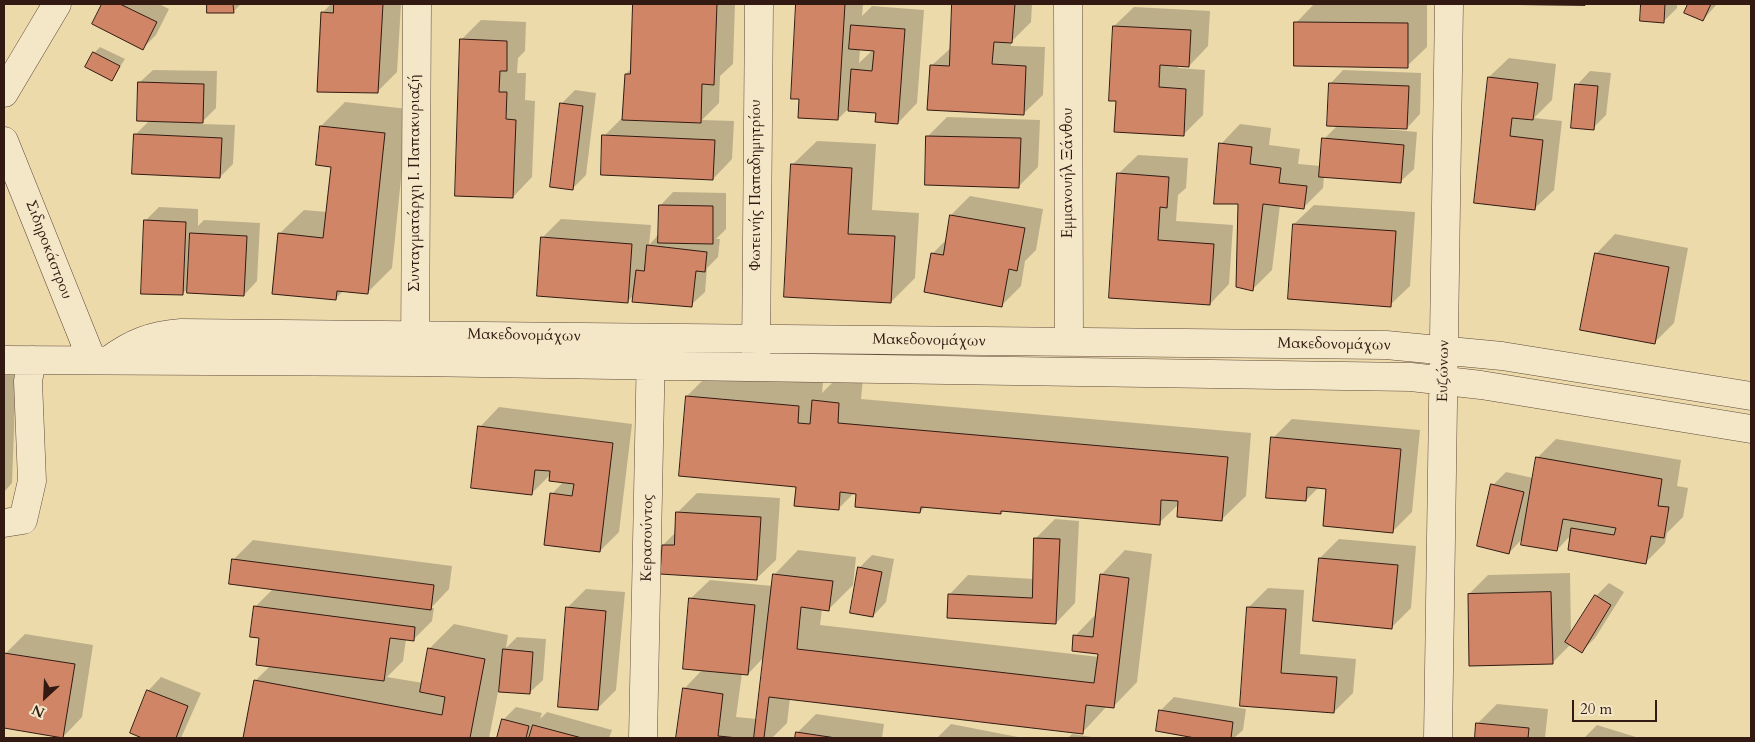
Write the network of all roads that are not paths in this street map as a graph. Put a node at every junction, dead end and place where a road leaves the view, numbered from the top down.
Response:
1 (57, 4) edge
2 (417, 4) edge
3 (759, 4) edge
4 (1068, 4) edge
5 (1449, 4) edge
6 (4, 93) edge
7 (4, 141) edge
8 (415, 335) junction
9 (652, 338) junction
10 (756, 339) junction
11 (1069, 342) junction
12 (1445, 349) junction
13 (4, 360) edge
14 (32, 360) junction
15 (101, 360) junction
16 (415, 362) junction
17 (651, 366) junction
18 (756, 367) junction
19 (1444, 380) junction
20 (1751, 396) edge
21 (1751, 429) edge
22 (4, 523) edge
23 (643, 738) edge
24 (1438, 738) edge

1 - 6 street
2 - 8 street, Συνταγματάρχη Ι. Παπακυριαζή
3 - 10 street, Φωτεινής Παπαδημητρίου
4 - 11 street, Εμμανουήλ Ξάνθου
5 - 12 street, Ευζώνων
7 - 15 street, Σιδηροκάστρου
8 - 9 street, Μακεδονομάχων
8 - 15 street, Μακεδονομάχων
8 - 16 street, Συνταγματάρχη Ι. Παπακυριαζή
9 - 10 street, Μακεδονομάχων
9 - 17 street, Κερασούντος
10 - 11 street, Μακεδονομάχων
10 - 18 street, Φωτεινής Παπαδημητρίου
11 - 12 street, Μακεδονομάχων
12 - 19 street, Ευζώνων
12 - 20 street, Μακεδονομάχων
13 - 14 street, Μακεδονομάχων
14 - 15 street, Μακεδονομάχων
14 - 22 street
15 - 16 street, Μακεδονομάχων
16 - 17 street, Μακεδονομάχων
17 - 18 street, Μακεδονομάχων
17 - 23 street, Κερασούντος
18 - 19 street, Μακεδονομάχων
19 - 21 street, Μακεδονομάχων
19 - 24 street, Ευζώνων

